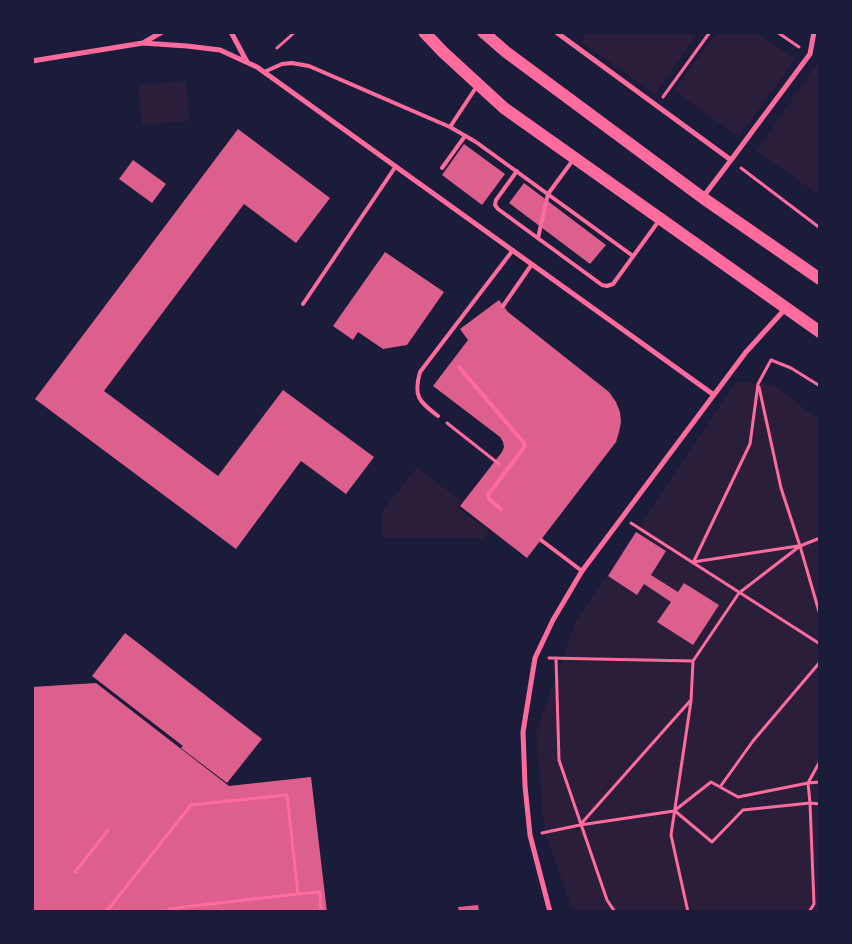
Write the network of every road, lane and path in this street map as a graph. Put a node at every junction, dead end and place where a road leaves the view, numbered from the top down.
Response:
1 (162, 32) edge
2 (231, 32) edge
3 (296, 32) edge
4 (424, 32) edge
5 (484, 32) edge
6 (556, 32) edge
7 (710, 32) edge
8 (814, 32) edge
9 (143, 42) junction
10 (277, 48) dead end
11 (32, 61) edge
12 (248, 63) junction
13 (264, 72) junction
14 (479, 84) junction
15 (662, 99) dead end
16 (450, 127) junction
17 (465, 136) junction
18 (575, 158) junction
19 (731, 160) junction
20 (396, 166) junction
21 (442, 168) dead end
22 (517, 171) junction
23 (548, 194) junction
24 (703, 198) junction
25 (661, 218) junction
26 (538, 238) junction
27 (513, 250) junction
28 (633, 256) junction
29 (532, 264) junction
30 (820, 279) edge
31 (303, 304) dead end
32 (503, 306) dead end
33 (786, 308) junction
34 (820, 332) edge
35 (458, 367) dead end
36 (758, 384) junction
37 (820, 386) edge
38 (714, 395) junction
39 (438, 416) joint
40 (495, 461) dead end
41 (501, 509) dead end
42 (622, 518) junction
43 (820, 538) edge
44 (541, 540) dead end
45 (800, 546) junction
46 (693, 562) junction
47 (582, 571) junction
48 (739, 593) junction
49 (820, 615) edge
50 (820, 644) edge
51 (535, 658) junction
52 (556, 658) junction
53 (693, 661) junction
54 (820, 662) edge
55 (691, 701) junction
56 (820, 761) edge
57 (820, 782) edge
58 (808, 783) junction
59 (720, 787) junction
60 (810, 804) junction
61 (820, 804) edge
62 (674, 811) junction
63 (580, 825) junction
64 (108, 830) dead end
65 (530, 835) junction
66 (75, 872) dead end
67 (298, 894) junction
68 (175, 910) edge
69 (106, 912) edge
70 (167, 912) edge
71 (321, 912) edge
72 (550, 912) edge
73 (615, 912) edge
74 (688, 912) edge
75 (809, 912) edge

1 - 9 street
2 - 12 street
3 - 10 path
4 - 14 main road
5 - 24 main road
6 - 19 street
7 - 15 path
8 - 19 street
9 - 11 street
9 - 12 street
12 - 13 street
13 - 16 lane
13 - 20 street
14 - 16 lane
14 - 18 main road
16 - 17 lane
17 - 21 lane
17 - 22 lane
18 - 23 lane
18 - 25 main road
19 - 24 street
20 - 27 street
20 - 31 lane
22 - 23 lane
22 - 26 lane
23 - 26 lane
23 - 28 lane
24 - 30 main road
25 - 28 lane
25 - 33 main road
26 - 28 lane
27 - 29 street
27 - 39 lane
29 - 32 lane
29 - 38 street
33 - 34 main road
33 - 38 street
35 - 41 lane
36 - 37 path
36 - 45 path
36 - 46 path
38 - 42 street
39 - 40 path
42 - 46 path
42 - 47 street
43 - 45 path
44 - 47 lane
45 - 46 path
45 - 48 path
45 - 49 path
46 - 48 path
47 - 51 street
48 - 50 path
48 - 53 path
51 - 52 path
51 - 65 street
52 - 53 path
52 - 63 path
53 - 55 path
54 - 59 path
55 - 62 path
55 - 63 path
56 - 58 path
57 - 58 path
58 - 59 path
58 - 60 path
59 - 62 path
60 - 61 path
60 - 62 path
60 - 75 path
62 - 63 path
62 - 74 path
63 - 65 path
63 - 73 path
64 - 66 path
65 - 72 street
67 - 68 path
67 - 69 path
67 - 71 path
68 - 70 path

